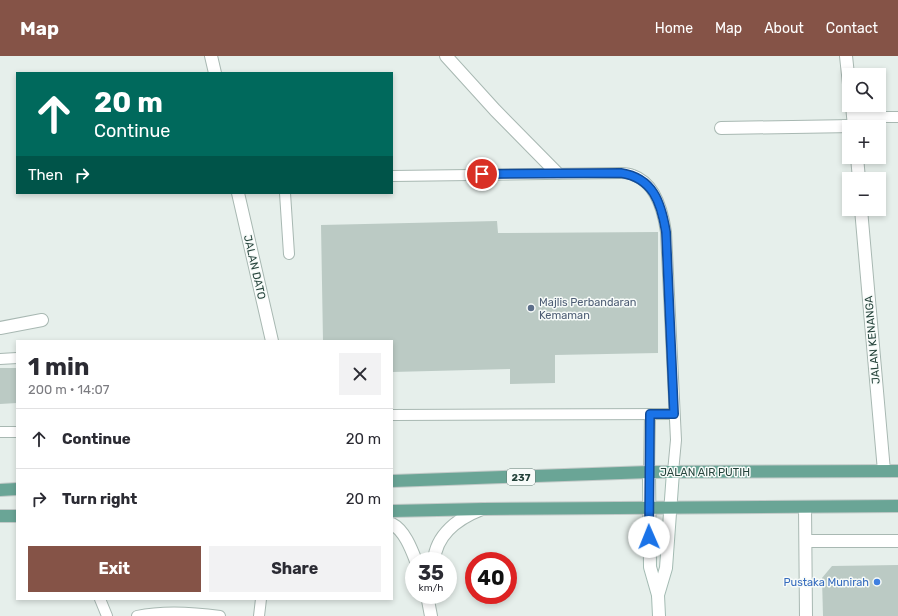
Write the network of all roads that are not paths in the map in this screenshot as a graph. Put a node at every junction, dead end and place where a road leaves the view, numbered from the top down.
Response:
1 (211, 56) edge
2 (446, 56) edge
3 (846, 56) edge
4 (847, 68) edge
5 (215, 72) edge
6 (898, 117) edge
7 (853, 119) edge
8 (721, 128) dead end
9 (557, 173) junction
10 (393, 176) edge
11 (238, 194) edge
12 (285, 194) edge
13 (862, 216) edge
14 (289, 254) dead end
15 (42, 320) dead end
16 (0, 328) edge
17 (272, 340) edge
18 (16, 358) edge
19 (0, 359) edge
20 (650, 414) junction
21 (674, 414) junction
22 (393, 415) edge
23 (0, 432) edge
24 (16, 432) edge
25 (884, 471) junction
26 (898, 471) edge
27 (649, 472) junction
28 (673, 472) junction
29 (393, 481) edge
30 (16, 489) edge
31 (0, 490) edge
32 (898, 506) edge
33 (671, 507) junction
34 (805, 507) junction
35 (649, 508) junction
36 (483, 509) junction
37 (393, 511) edge
38 (0, 516) edge
39 (16, 516) edge
40 (393, 524) edge
41 (806, 541) junction
42 (898, 541) edge
43 (412, 552) edge
44 (435, 552) edge
45 (658, 595) junction
46 (100, 600) edge
47 (261, 600) edge
48 (107, 616) edge
49 (137, 616) edge
50 (220, 616) edge
51 (259, 616) edge
52 (659, 616) edge
53 (806, 616) edge

1 - 5 street
2 - 9 street
3 - 4 street
6 - 7 lane
7 - 8 street
9 - 10 lane
9 - 21 lane
11 - 17 street, JALAN DATO
12 - 14 lane
13 - 25 street, JALAN KENANGA
15 - 16 street
18 - 19 lane
20 - 21 lane
20 - 22 lane
20 - 27 lane
21 - 28 lane
23 - 24 lane
25 - 26 main road, JALAN AIR PUTIH / 237
25 - 28 main road, JALAN AIR PUTIH / 237
27 - 28 main road, JALAN AIR PUTIH / 237
27 - 29 main road, JALAN AIR PUTIH / 237
27 - 35 street
28 - 33 street
30 - 31 main road
32 - 34 main road
33 - 34 main road
33 - 35 main road
33 - 45 street
34 - 41 street
35 - 36 main road
35 - 45 street
36 - 37 main road
36 - 44 street
38 - 39 main road
40 - 43 street
41 - 42 street
41 - 53 street
45 - 52 street
46 - 48 lane
47 - 51 lane
49 - 50 lane

